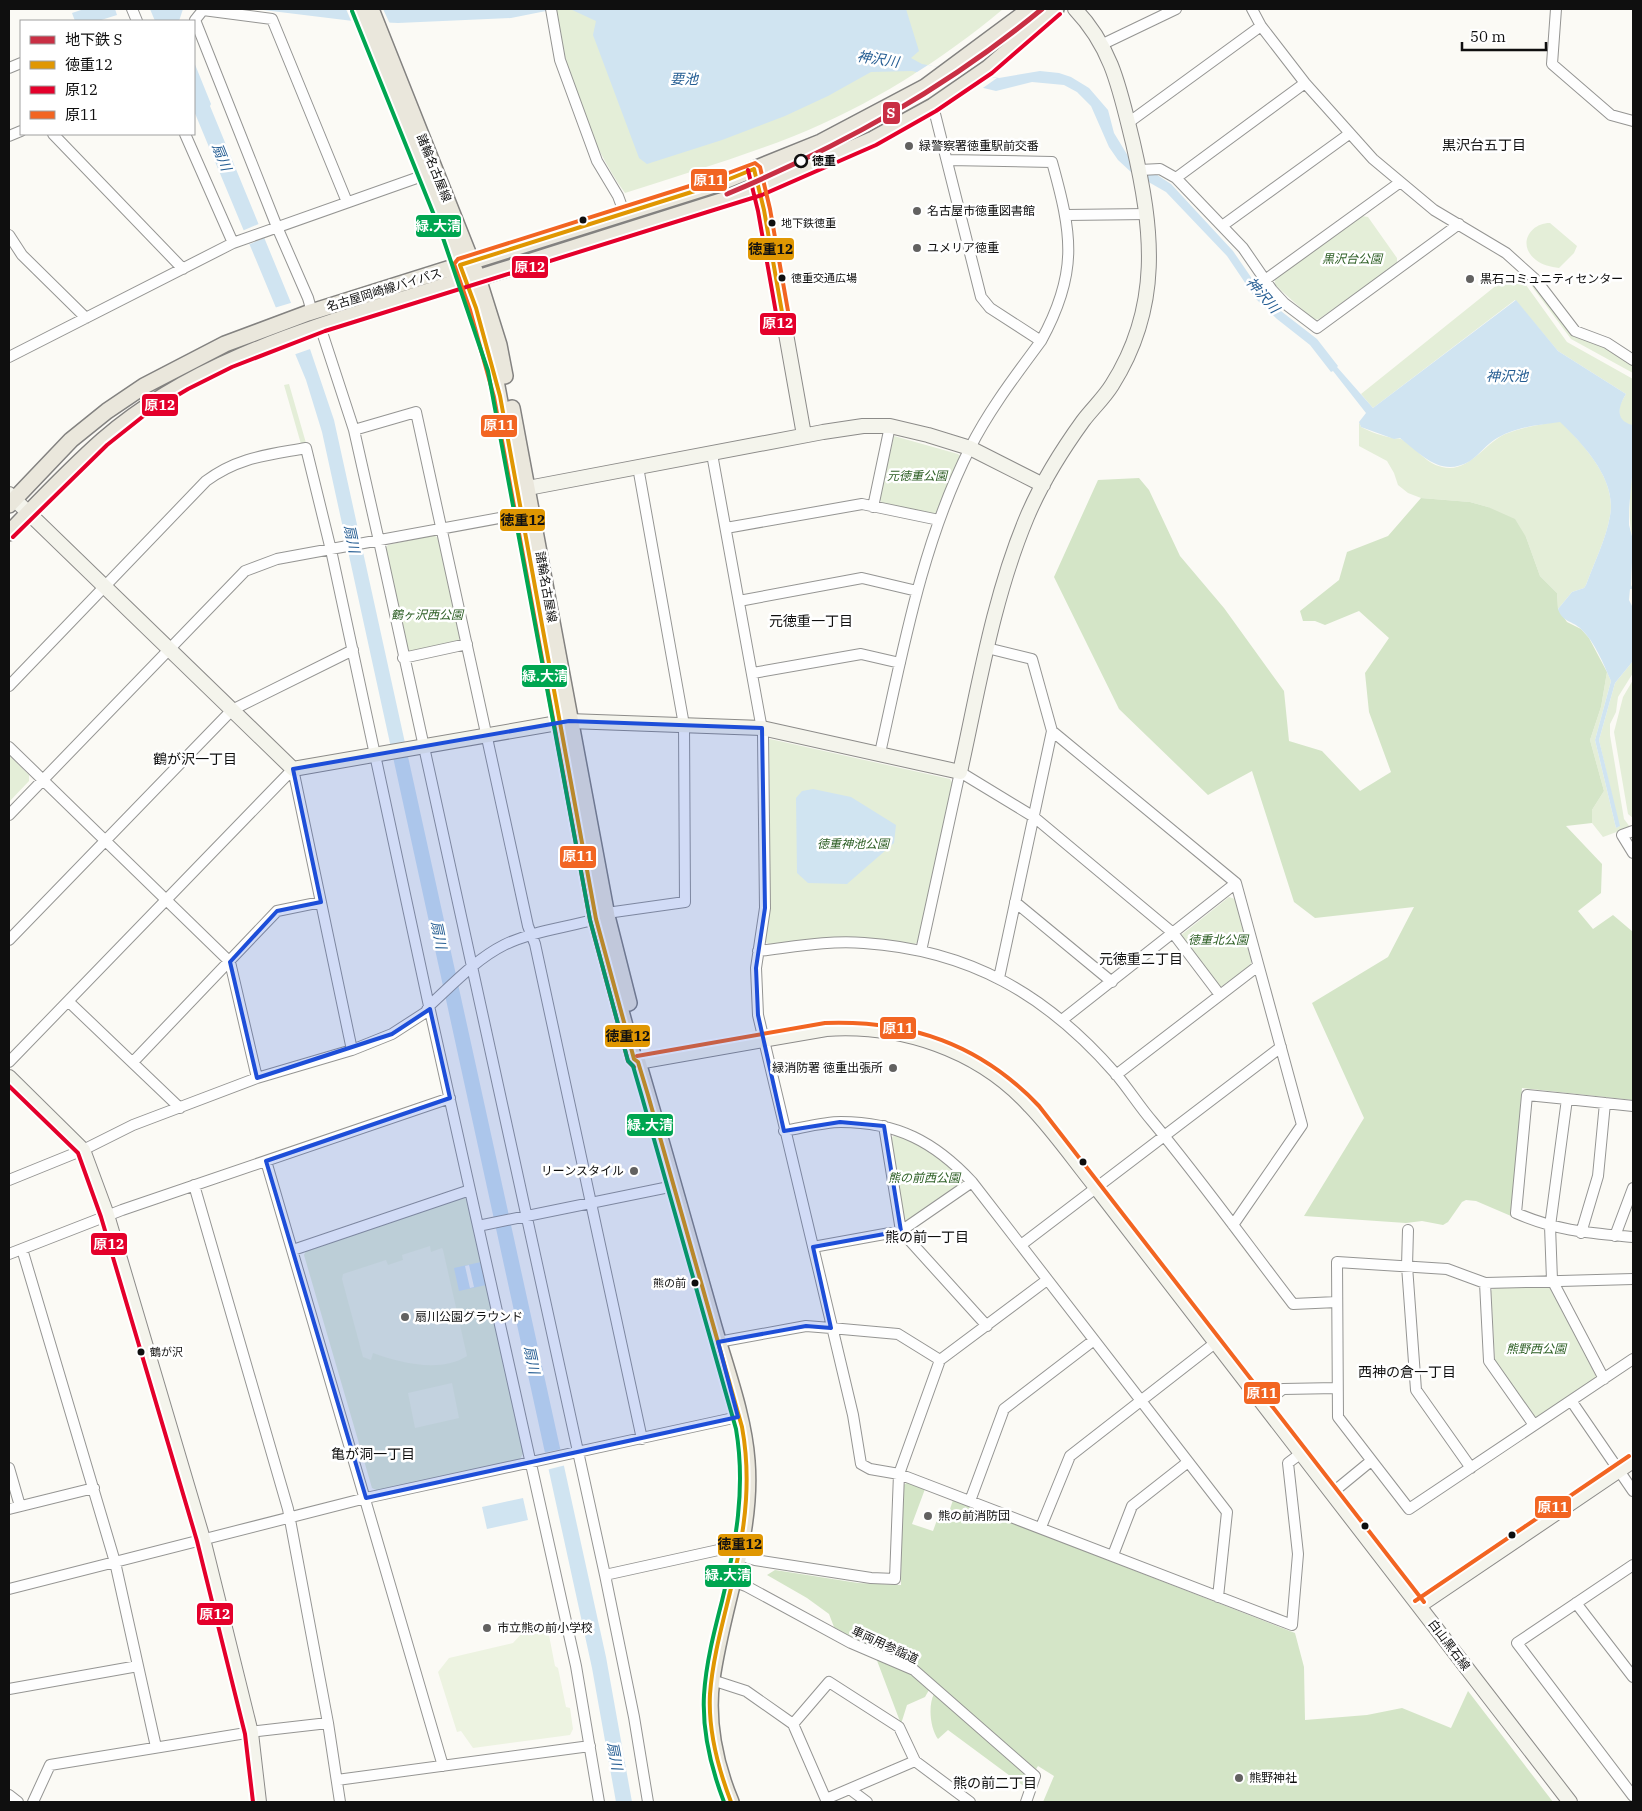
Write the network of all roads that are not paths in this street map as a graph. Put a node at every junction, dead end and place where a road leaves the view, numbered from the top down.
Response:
1 (358, 9) edge
2 (371, 9) edge
3 (1030, 9) edge
4 (1056, 9) edge
5 (1075, 9) edge
6 (1176, 9) edge
7 (1252, 9) edge
8 (1556, 9) edge
9 (552, 10) edge
10 (371, 25) junction
11 (1261, 26) junction
12 (1102, 44) junction
13 (1305, 83) junction
14 (933, 106) junction
15 (1633, 121) edge
16 (1128, 122) junction
17 (1348, 134) junction
18 (54, 135) edge
19 (185, 135) edge
20 (948, 160) junction
21 (754, 169) junction
22 (1140, 170) junction
23 (425, 175) junction
24 (1176, 178) junction
25 (1399, 183) junction
26 (759, 189) junction
27 (347, 202) junction
28 (624, 212) junction
29 (1148, 214) junction
30 (1066, 215) junction
31 (1459, 224) junction
32 (1222, 226) junction
33 (277, 227) junction
34 (9, 235) edge
35 (233, 244) junction
36 (183, 269) junction
37 (469, 271) junction
38 (1265, 280) junction
39 (310, 313) junction
40 (86, 318) junction
41 (318, 327) junction
42 (1041, 341) junction
43 (9, 357) edge
44 (1633, 360) edge
45 (890, 426) junction
46 (354, 430) junction
47 (804, 435) junction
48 (970, 448) junction
49 (712, 454) junction
50 (638, 467) junction
51 (1043, 485) junction
52 (528, 488) junction
53 (11, 499) edge
54 (873, 507) junction
55 (28, 512) junction
56 (521, 514) junction
57 (939, 520) junction
58 (726, 528) junction
59 (442, 529) junction
60 (9, 534) edge
61 (379, 541) junction
62 (331, 550) junction
63 (104, 586) junction
64 (917, 591) junction
65 (739, 601) junction
66 (466, 644) junction
67 (987, 648) junction
68 (168, 649) junction
69 (353, 650) junction
70 (403, 658) junction
71 (900, 663) junction
72 (753, 673) junction
73 (9, 686) edge
74 (232, 710) junction
75 (564, 722) junction
76 (684, 725) junction
77 (762, 728) junction
78 (1052, 731) junction
79 (487, 735) junction
80 (9, 747) edge
81 (416, 747) junction
82 (382, 753) junction
83 (880, 753) junction
84 (293, 769) junction
85 (960, 772) junction
86 (43, 780) junction
87 (9, 815) edge
88 (1034, 818) junction
89 (1633, 831) edge
90 (104, 840) junction
91 (1633, 852) edge
92 (1236, 883) junction
93 (166, 899) junction
94 (321, 902) junction
95 (1015, 902) junction
96 (601, 917) junction
97 (1173, 932) junction
98 (532, 934) junction
99 (9, 940) edge
100 (758, 951) junction
101 (921, 951) junction
102 (230, 962) junction
103 (1258, 966) junction
104 (472, 968) junction
105 (999, 978) junction
106 (1112, 982) junction
107 (1220, 995) junction
108 (69, 1002) junction
109 (429, 1006) junction
110 (1062, 1020) junction
111 (763, 1040) junction
112 (1281, 1046) junction
113 (352, 1050) junction
114 (9, 1062) edge
115 (133, 1062) junction
116 (638, 1062) junction
117 (1116, 1075) junction
118 (9, 1077) edge
119 (257, 1078) junction
120 (450, 1098) junction
121 (1568, 1099) junction
122 (1605, 1103) junction
123 (1633, 1106) edge
124 (180, 1108) junction
125 (884, 1126) junction
126 (784, 1131) junction
127 (1164, 1135) junction
128 (83, 1150) junction
129 (266, 1161) junction
130 (9, 1180) edge
131 (972, 1182) junction
132 (194, 1185) junction
133 (674, 1186) junction
134 (1095, 1186) junction
135 (1633, 1188) edge
136 (470, 1190) junction
137 (592, 1203) junction
138 (107, 1215) junction
139 (525, 1217) junction
140 (1233, 1225) junction
141 (478, 1226) junction
142 (1550, 1226) junction
143 (1408, 1230) dead end
144 (901, 1231) junction
145 (1581, 1233) junction
146 (1615, 1236) junction
147 (1633, 1237) edge
148 (1020, 1245) junction
149 (812, 1247) junction
150 (22, 1249) junction
151 (293, 1250) junction
152 (9, 1254) edge
153 (1407, 1266) junction
154 (1633, 1279) edge
155 (1047, 1280) junction
156 (1552, 1280) junction
157 (1485, 1283) junction
158 (1336, 1302) junction
159 (987, 1326) junction
160 (831, 1328) junction
161 (1094, 1340) junction
162 (718, 1342) junction
163 (1215, 1343) junction
164 (1633, 1359) edge
165 (940, 1360) junction
166 (1604, 1380) junction
167 (1337, 1388) junction
168 (1141, 1400) junction
169 (1572, 1402) junction
170 (1262, 1404) junction
171 (738, 1417) junction
172 (1534, 1425) junction
173 (642, 1439) junction
174 (577, 1453) junction
175 (1300, 1454) junction
176 (1371, 1461) junction
177 (1633, 1461) edge
178 (1188, 1462) junction
179 (530, 1463) junction
180 (9, 1468) edge
181 (1470, 1468) junction
182 (1619, 1470) junction
183 (899, 1474) junction
184 (94, 1488) junction
185 (1633, 1491) edge
186 (1332, 1493) junction
187 (366, 1498) junction
188 (970, 1501) junction
189 (20, 1506) junction
190 (9, 1509) edge
191 (290, 1517) junction
192 (1041, 1528) junction
193 (203, 1539) junction
194 (740, 1550) junction
195 (1113, 1555) junction
196 (115, 1562) junction
197 (1633, 1564) edge
198 (605, 1575) junction
199 (732, 1581) junction
200 (9, 1589) edge
201 (1218, 1596) junction
202 (1576, 1604) junction
203 (1419, 1606) junction
204 (138, 1666) junction
205 (1633, 1677) edge
206 (712, 1680) junction
207 (9, 1689) edge
208 (328, 1722) junction
209 (793, 1724) junction
210 (251, 1732) junction
211 (590, 1746) junction
212 (156, 1747) junction
213 (914, 1761) junction
214 (443, 1766) junction
215 (337, 1780) junction
216 (851, 1790) junction
217 (9, 1795) edge
218 (1633, 1796) edge
219 (827, 1801) edge
220 (18, 1802) edge
221 (33, 1802) edge
222 (259, 1802) edge
223 (340, 1802) edge
224 (599, 1802) edge
225 (648, 1802) edge
226 (731, 1802) edge
227 (867, 1802) edge
228 (970, 1802) edge
229 (1026, 1802) edge
230 (1570, 1802) edge

1 - 10 main road, 諸輪名古屋線
2 - 10 main road, 諸輪名古屋線
3 - 21 main road, 名古屋岡崎線バイパス
4 - 14 main road, 名古屋岡崎線バイパス
5 - 12 street
6 - 12 street
7 - 11 street
8 - 15 street
9 - 28 street
10 - 23 main road, 諸輪名古屋線
10 - 37 main road, 諸輪名古屋線
11 - 13 street
11 - 16 street
12 - 16 street
13 - 17 street
13 - 24 street
14 - 20 street
14 - 26 main road, 名古屋岡崎線バイパス
16 - 22 street
17 - 25 street
17 - 32 street
18 - 36 street
19 - 35 street
20 - 30 street
20 - 42 street
21 - 26 street
21 - 28 main road, 名古屋岡崎線バイパス
22 - 24 street
22 - 29 street
23 - 27 street
23 - 37 main road, 諸輪名古屋線
24 - 32 street
25 - 31 street
25 - 38 street
26 - 37 main road, 名古屋岡崎線バイパス
26 - 47 street
27 - 33 street
27 - 33 street
28 - 37 main road, 名古屋岡崎線バイパス
29 - 30 street
29 - 51 street
30 - 42 street
31 - 38 street
31 - 44 street
32 - 38 street
33 - 35 street
33 - 39 street
34 - 40 street
35 - 36 street
36 - 40 street
37 - 39 main road, 名古屋岡崎線バイパス
37 - 41 main road, 名古屋岡崎線バイパス
37 - 52 main road, 諸輪名古屋線
37 - 56 main road, 諸輪名古屋線
39 - 53 main road, 名古屋岡崎線バイパス
40 - 43 street
41 - 46 street
41 - 55 main road, 名古屋岡崎線バイパス
42 - 48 street
45 - 47 street
45 - 48 street
45 - 54 street
46 - 59 street
46 - 61 street
47 - 49 street
48 - 51 street
48 - 57 street
49 - 50 street
49 - 58 street
50 - 52 street
50 - 76 street
51 - 67 street
52 - 75 main road, 諸輪名古屋線
53 - 55 street
54 - 57 street
54 - 58 street
55 - 60 main road, 名古屋岡崎線バイパス
55 - 63 street
56 - 59 street
56 - 75 main road, 諸輪名古屋線
57 - 64 street
58 - 65 street
59 - 61 street
59 - 66 street
61 - 62 street
61 - 70 street
62 - 63 street
62 - 68 street
62 - 69 street
63 - 68 street
63 - 73 street
64 - 65 street
64 - 71 street
65 - 72 street
66 - 70 street
66 - 79 street
67 - 78 street
67 - 85 street
68 - 74 street
68 - 86 street
69 - 74 street
69 - 82 street
70 - 81 street
71 - 72 street
71 - 83 street
72 - 77 street
74 - 84 street
74 - 90 street
75 - 76 street
75 - 79 street
75 - 96 main road, 諸輪名古屋線
76 - 77 street
76 - 96 street
77 - 83 street
77 - 100 street
78 - 88 street
78 - 92 street
79 - 81 street
79 - 98 street
80 - 86 street
81 - 82 street
81 - 104 street
82 - 84 street
82 - 109 street
83 - 85 street
84 - 93 street
84 - 94 street
85 - 88 street
85 - 101 street
86 - 87 street
86 - 90 street
88 - 95 street
88 - 97 street
89 - 91 street
90 - 93 street
90 - 99 street
92 - 97 street
92 - 103 street
93 - 102 street
93 - 108 street
94 - 102 street
94 - 113 street
95 - 105 street
95 - 106 street
96 - 98 street
96 - 116 main road, 諸輪名古屋線
97 - 106 street
97 - 107 street
98 - 104 street
98 - 137 street
100 - 101 street
100 - 111 street
101 - 105 street
102 - 115 street
102 - 119 street
103 - 107 street
103 - 112 street
104 - 109 street
104 - 139 street
105 - 110 street
106 - 110 street
107 - 117 street
108 - 114 street
108 - 115 street
109 - 113 street
109 - 120 street
110 - 117 street
111 - 116 street, 白山黒石線
111 - 126 street
111 - 134 street, 白山黒石線
112 - 127 street
112 - 140 street
113 - 119 street
115 - 124 street
116 - 133 main road, 諸輪名古屋線
117 - 127 street
118 - 128 street
119 - 124 street
120 - 129 street
120 - 136 street
121 - 122 street
121 - 142 street
121 - 142 street
122 - 123 street
122 - 145 street
124 - 128 street
125 - 126 street
125 - 131 street
125 - 144 street
126 - 149 street
127 - 134 street
127 - 140 street
128 - 130 street
128 - 138 street
129 - 132 street
129 - 151 street
131 - 144 street
131 - 148 street
132 - 138 street
132 - 191 street
133 - 137 street
133 - 162 main road, 諸輪名古屋線
134 - 148 street
134 - 163 street, 白山黒石線
135 - 146 street
136 - 141 street
136 - 151 street
137 - 139 street
137 - 173 street
138 - 150 street
138 - 193 street
139 - 141 street
139 - 174 street
140 - 158 street
141 - 179 street
142 - 145 street
142 - 156 street
143 - 153 street
144 - 149 street
144 - 159 street
145 - 146 street
146 - 147 street
148 - 155 street
149 - 160 street
150 - 152 street
150 - 184 street
151 - 187 street
153 - 157 street
153 - 158 street
153 - 181 street
154 - 156 street
155 - 159 street
155 - 161 street
156 - 157 street
156 - 166 street
157 - 172 street
158 - 167 street
159 - 165 street
160 - 162 street
160 - 165 street
160 - 183 street
161 - 168 street
161 - 188 street
162 - 171 main road, 諸輪名古屋線
163 - 168 street
163 - 170 street, 白山黒石線
164 - 166 street
165 - 183 street
166 - 169 street
167 - 170 street
167 - 176 street
168 - 178 street
168 - 192 street
169 - 172 street
169 - 182 street
170 - 175 street, 白山黒石線
171 - 173 street
171 - 194 main road, 諸輪名古屋線
172 - 181 street
173 - 174 street
174 - 179 street
174 - 198 street
175 - 186 street, 白山黒石線
175 - 201 street
176 - 181 street
176 - 186 street
177 - 182 street
178 - 195 street
178 - 201 street
179 - 187 street
179 - 211 street
180 - 189 street
182 - 185 street
182 - 203 street
183 - 188 street
183 - 194 street
184 - 189 street
184 - 196 street
186 - 203 street, 白山黒石線
187 - 191 street
187 - 214 street
188 - 192 street
189 - 190 street
191 - 193 street
191 - 208 street
192 - 195 street
193 - 196 street
193 - 210 street
194 - 198 street
194 - 199 main road, 諸輪名古屋線
195 - 201 street
196 - 200 street
196 - 204 street
197 - 202 street
198 - 225 street
199 - 206 main road, 諸輪名古屋線
199 - 229 street, 車両用参詣道
202 - 205 street
202 - 218 street
203 - 230 street, 白山黒石線
204 - 207 street
204 - 212 street
206 - 209 street
206 - 226 main road, 諸輪名古屋線
208 - 210 street
208 - 215 street
209 - 213 street
209 - 219 street
210 - 212 street
210 - 222 street
211 - 214 street
211 - 224 street
212 - 221 street
213 - 216 street
213 - 228 street
214 - 215 street
215 - 223 street
216 - 219 street
216 - 227 street
217 - 220 street

